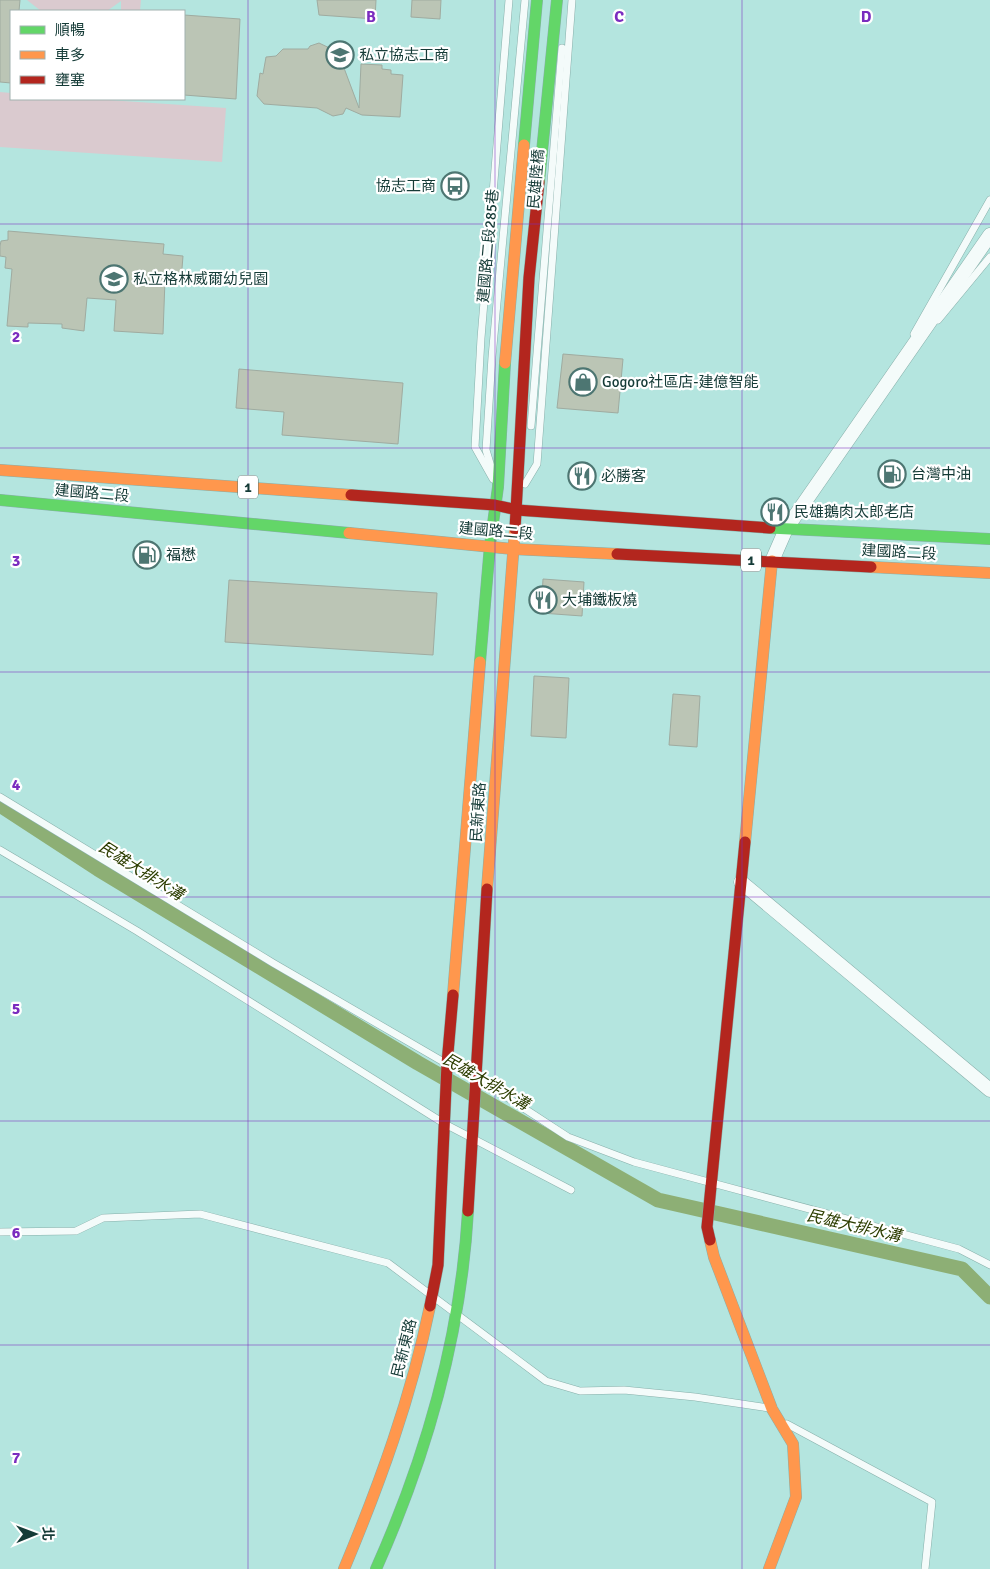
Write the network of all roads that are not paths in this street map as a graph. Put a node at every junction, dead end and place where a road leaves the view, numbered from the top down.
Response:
1 (509, 0) edge
2 (525, 0) edge
3 (538, 0) edge
4 (557, 0) edge
5 (566, 0) edge
6 (572, 0) edge
7 (990, 200) edge
8 (990, 235) edge
9 (990, 257) edge
10 (530, 360) junction
11 (886, 384) junction
12 (530, 437) dead end
13 (527, 464) dead end
14 (0, 470) edge
15 (498, 487) junction
16 (518, 495) junction
17 (0, 500) edge
18 (495, 505) junction
19 (517, 510) junction
20 (786, 529) junction
21 (990, 539) edge
22 (490, 545) junction
23 (513, 549) junction
24 (772, 561) junction
25 (990, 573) edge
26 (0, 797) edge
27 (0, 850) edge
28 (741, 882) junction
29 (448, 1064) junction
30 (476, 1077) junction
31 (990, 1090) edge
32 (445, 1124) junction
33 (472, 1139) junction
34 (711, 1182) junction
35 (571, 1190) dead end
36 (0, 1232) edge
37 (990, 1265) edge
38 (433, 1296) junction
39 (456, 1315) junction
40 (775, 1414) junction
41 (344, 1569) edge
42 (376, 1569) edge
43 (769, 1569) edge
44 (925, 1569) edge

1 - 15 lane, 建國路二段285巷
2 - 15 lane, 民雄陸橋
3 - 15 main road, 民雄陸橋
4 - 10 main road, 民雄陸橋
5 - 10 lane, 民雄陸橋
6 - 16 lane
7 - 11 lane
8 - 11 street
9 - 11 lane
10 - 12 lane
10 - 16 main road, 民新東路
11 - 20 street
13 - 16 lane
14 - 18 main road, 建國路二段 / 1
15 - 18 main road, 民新東路
16 - 19 main road, 民新東路
17 - 22 main road, 建國路二段 / 1
18 - 19 main road, 建國路二段 / 1
18 - 22 main road, 民新東路
19 - 20 main road, 建國路二段 / 1
19 - 23 main road, 民新東路
20 - 21 main road, 建國路二段 / 1
20 - 24 street
22 - 23 main road, 建國路二段 / 1
22 - 29 main road, 民新東路
23 - 24 main road, 建國路二段 / 1
23 - 30 main road, 民新東路
24 - 25 main road, 建國路二段 / 1
24 - 28 main road
26 - 29 lane
27 - 32 lane
28 - 31 street
28 - 34 main road
29 - 30 lane
29 - 32 main road, 民新東路
30 - 33 main road, 民新東路
30 - 34 lane
32 - 33 lane
32 - 38 main road, 民新東路
33 - 35 lane
33 - 39 main road
34 - 37 lane
34 - 40 main road
36 - 38 lane
38 - 39 lane
38 - 41 main road, 民新東路
39 - 40 lane
39 - 42 main road
40 - 43 main road
40 - 44 lane

